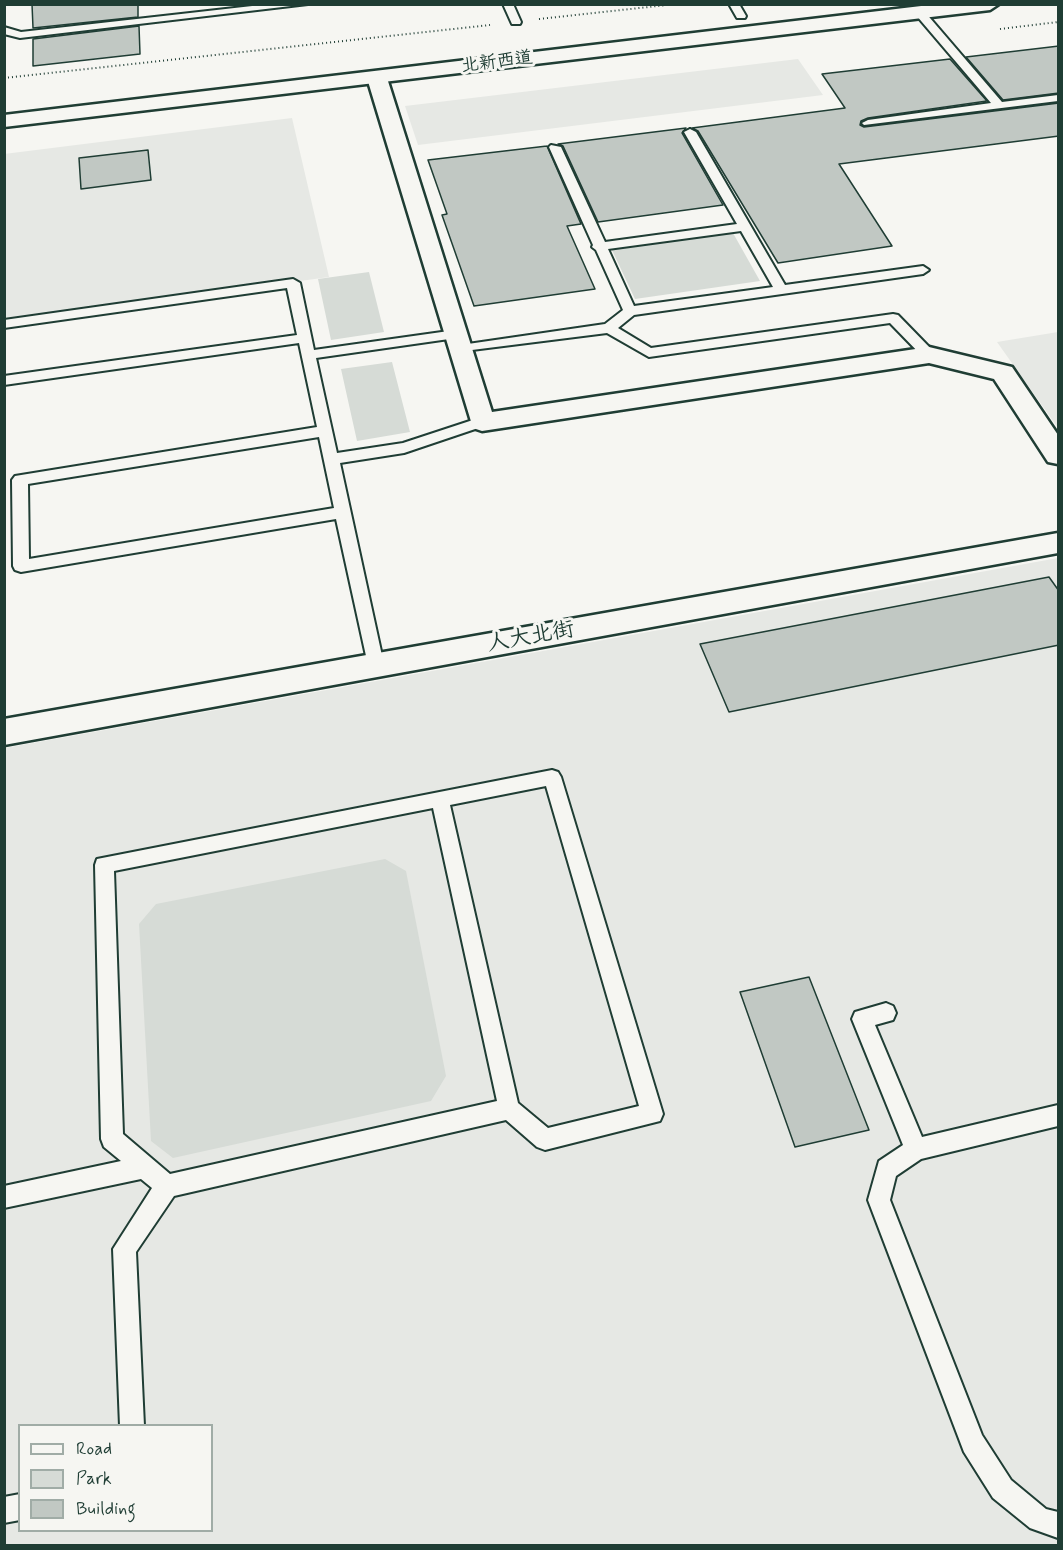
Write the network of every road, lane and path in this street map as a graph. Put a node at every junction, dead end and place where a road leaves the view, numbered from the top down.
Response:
1 (185, 4) edge
2 (303, 4) edge
3 (508, 4) edge
4 (676, 4) edge
5 (845, 4) edge
6 (990, 4) edge
7 (738, 10) edge
8 (920, 13) junction
9 (187, 19) junction
10 (516, 22) junction
11 (4, 30) edge
12 (266, 70) dead end
13 (4, 78) edge
14 (377, 78) junction
15 (1059, 98) edge
16 (999, 106) junction
17 (4, 121) edge
18 (868, 123) dead end
19 (690, 132) dead end
20 (555, 147) dead end
21 (745, 227) junction
22 (598, 247) junction
23 (923, 270) dead end
24 (781, 290) junction
25 (630, 311) junction
26 (4, 324) edge
27 (609, 328) junction
28 (305, 338) junction
29 (458, 342) junction
30 (309, 355) junction
31 (929, 355) junction
32 (4, 381) edge
33 (482, 422) junction
34 (325, 431) junction
35 (1059, 455) edge
36 (331, 459) junction
37 (343, 512) junction
38 (1059, 543) edge
39 (376, 665) junction
40 (4, 732) edge
41 (440, 798) junction
42 (886, 1012) dead end
43 (509, 1109) junction
44 (1059, 1115) edge
45 (916, 1149) junction
46 (144, 1167) junction
47 (167, 1186) junction
48 (4, 1197) edge
49 (132, 1424) edge
50 (1059, 1525) edge

1 - 9 lane
2 - 9 lane
3 - 10 lane
4 - 10 path
5 - 7 street, 北新西道
6 - 8 street, 北新西道
7 - 12 street, 北新西道
8 - 14 street, 北新西道
8 - 16 lane
9 - 11 lane
10 - 13 path
14 - 17 street, 北新西道
14 - 29 street
15 - 16 lane
16 - 18 lane
19 - 21 lane
20 - 22 lane
21 - 22 lane
21 - 24 lane
22 - 25 lane
23 - 24 lane
24 - 25 lane
25 - 27 lane
26 - 28 lane
27 - 29 lane
27 - 31 lane
28 - 30 lane
28 - 32 lane
29 - 30 lane
29 - 33 street
30 - 34 lane
31 - 33 street
31 - 35 street
33 - 36 lane
34 - 36 lane
34 - 37 lane
36 - 37 lane
37 - 39 lane
38 - 39 street, 人大北街
39 - 40 street, 人大北街
41 - 43 lane
41 - 43 lane
41 - 46 lane
42 - 45 lane
43 - 47 lane
44 - 45 lane
45 - 50 lane
46 - 47 lane
46 - 48 lane
47 - 49 lane

